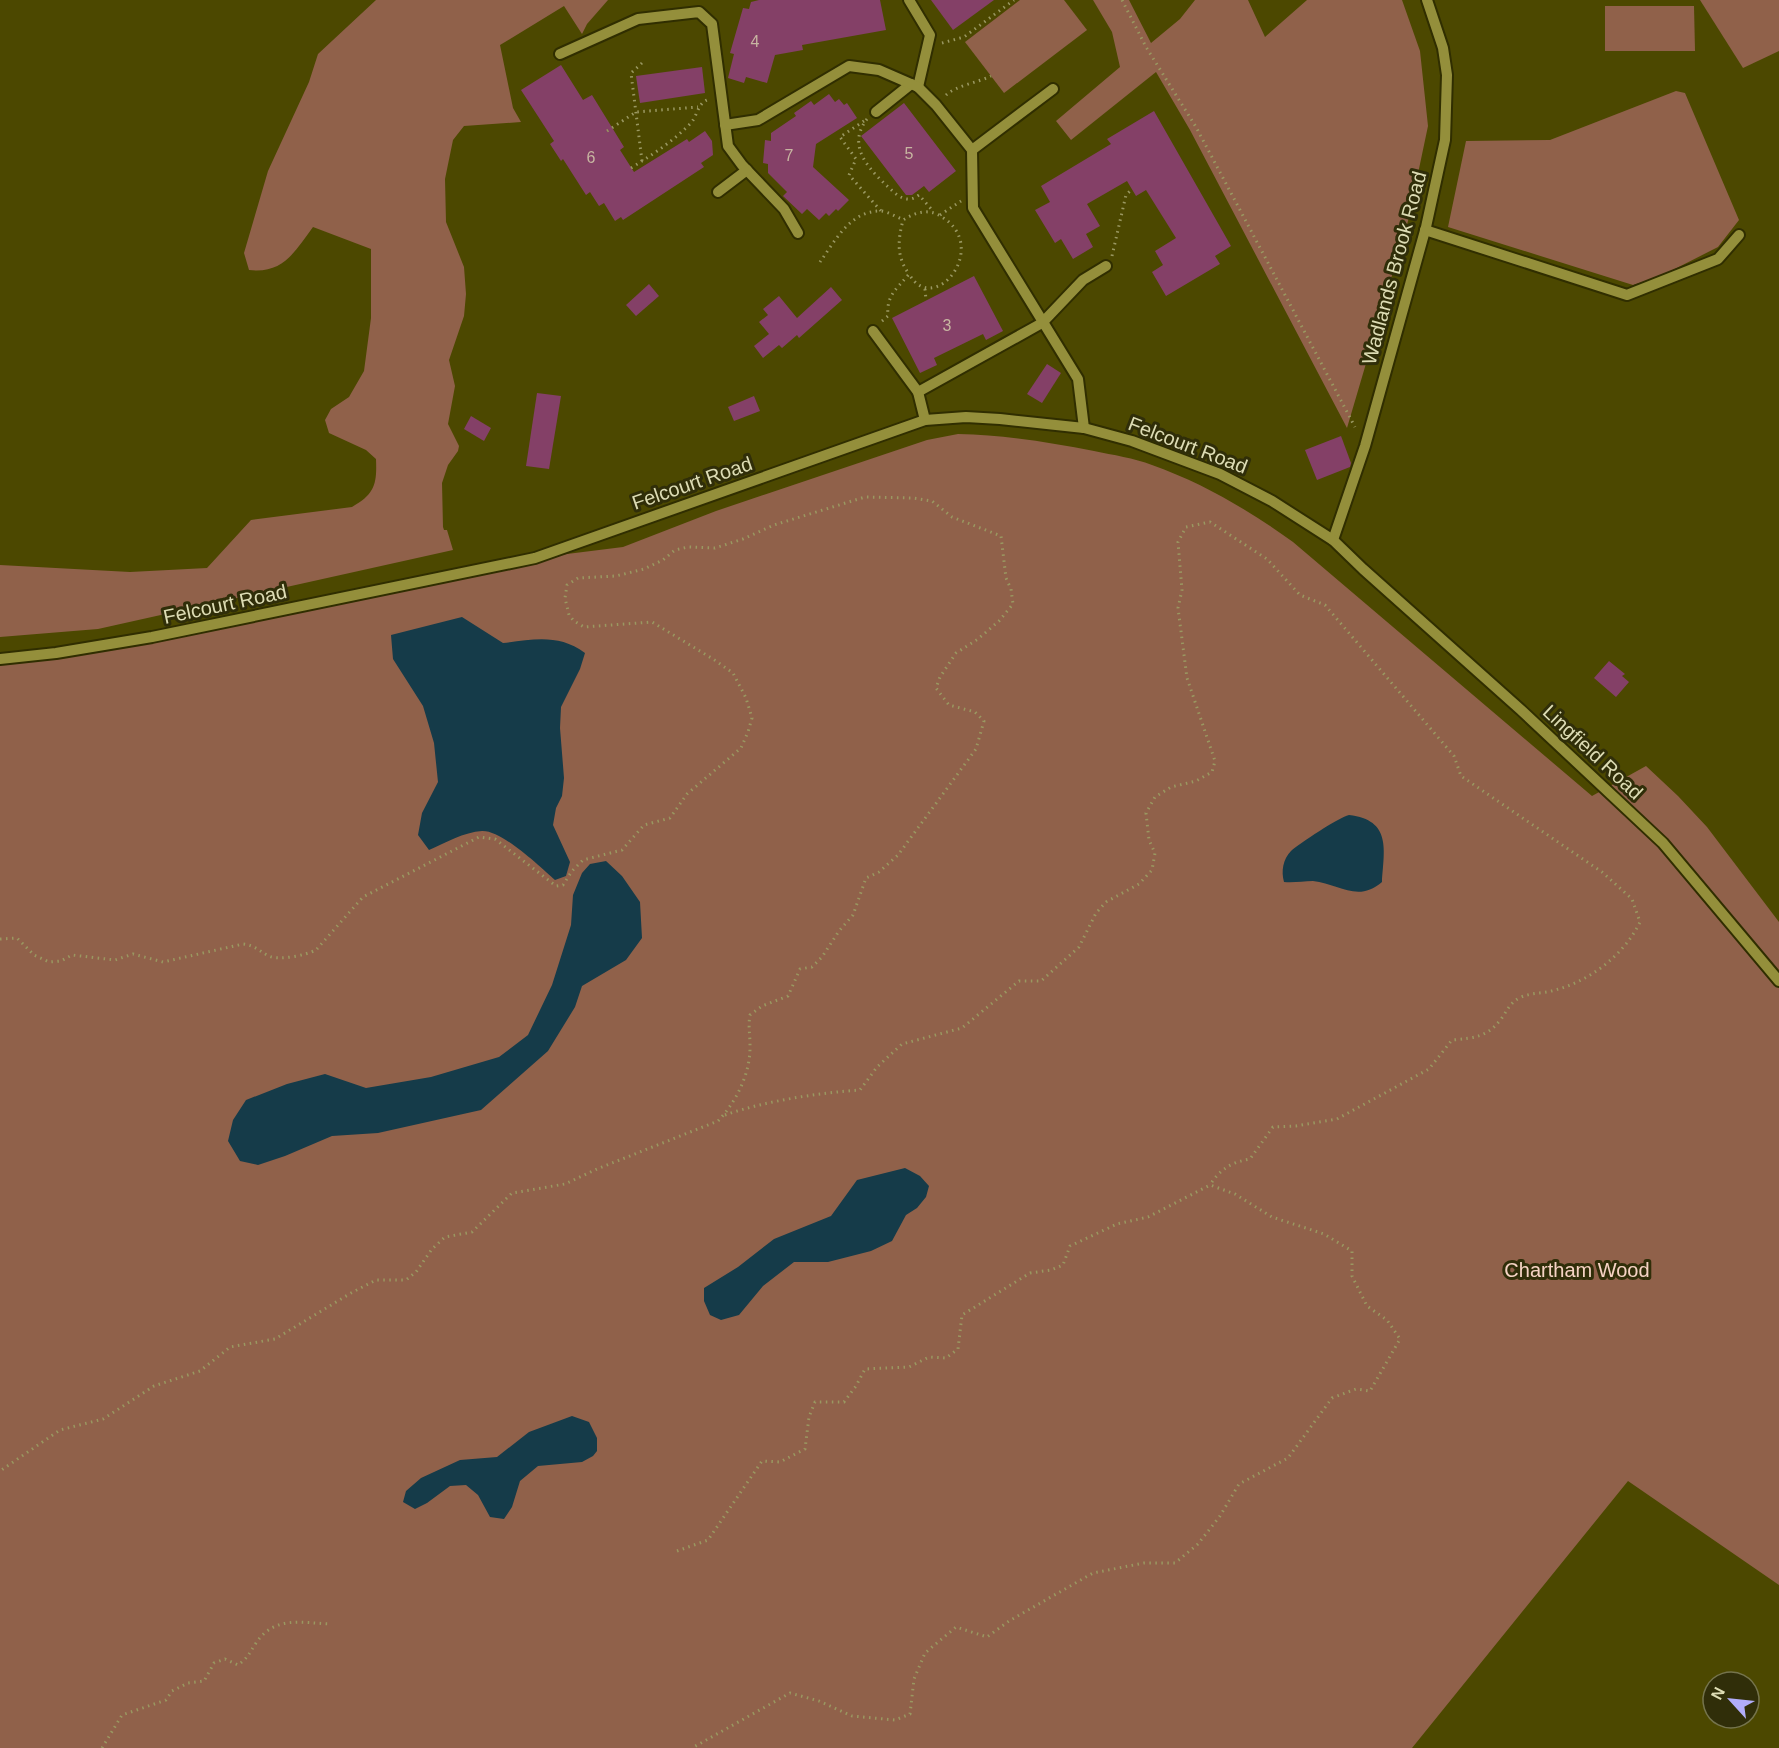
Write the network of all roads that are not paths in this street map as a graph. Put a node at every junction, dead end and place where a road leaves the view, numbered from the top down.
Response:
1 (909, 0) edge
2 (1427, 0) edge
3 (560, 54) dead end
4 (915, 85) junction
5 (1053, 89) dead end
6 (876, 112) road end
7 (724, 125) junction
8 (972, 150) junction
9 (747, 170) junction
10 (718, 192) dead end
11 (1425, 230) junction
12 (798, 233) dead end
13 (1739, 235) dead end
14 (1106, 266) road end
15 (1042, 323) junction
16 (873, 331) road end
17 (918, 392) junction
18 (925, 420) junction
19 (1084, 428) junction
20 (1333, 540) junction
21 (1363, 570) joint
22 (0, 659) edge
23 (1779, 981) edge

1 - 4 street
2 - 11 street, Wadlands Brook Road
3 - 7 street
4 - 6 street
4 - 7 street
4 - 8 street
5 - 8 street
7 - 9 street
8 - 15 street
9 - 10 street
9 - 12 street
11 - 13 street
11 - 20 street, Wadlands Brook Road
14 - 15 street
15 - 17 street
15 - 19 street
16 - 17 street
17 - 18 street
18 - 19 street, Felcourt Road
18 - 22 street, Felcourt Road
19 - 20 street, Felcourt Road
20 - 21 street, Felcourt Road
21 - 23 street, Lingfield Road

